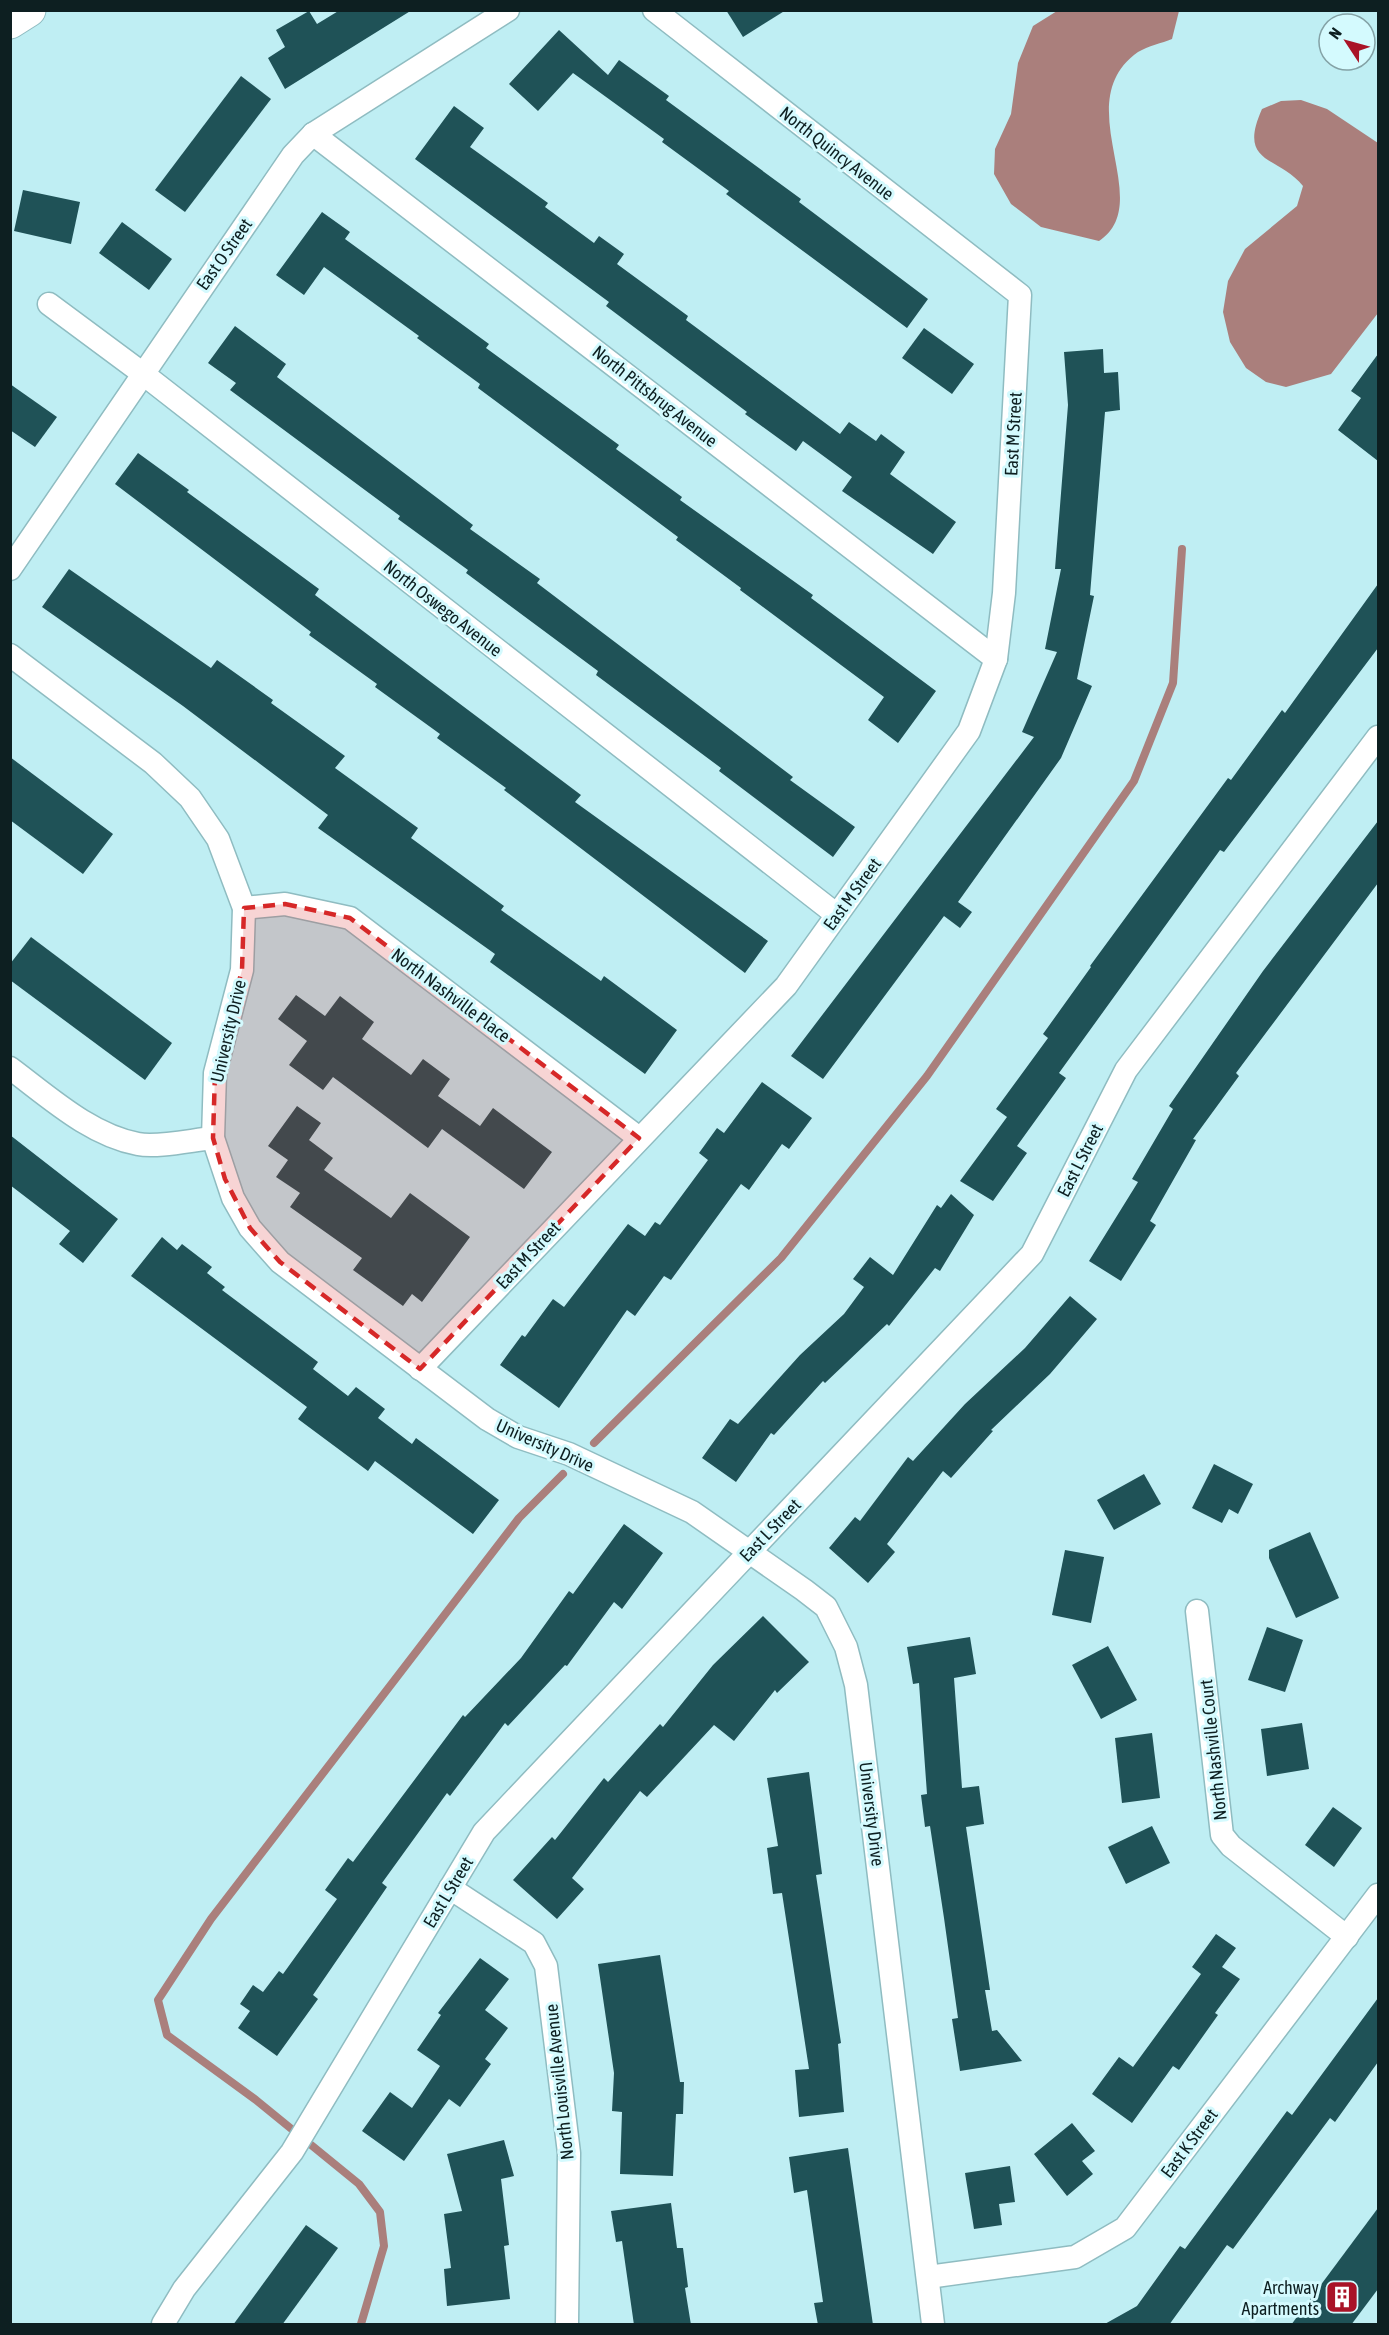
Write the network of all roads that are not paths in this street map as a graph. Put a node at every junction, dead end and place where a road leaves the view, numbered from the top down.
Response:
1 (29, 10) edge
2 (508, 10) edge
3 (654, 10) edge
4 (10, 22) edge
5 (313, 134) junction
6 (1020, 295) joint
7 (49, 304) dead end
8 (142, 373) junction
9 (10, 569) edge
10 (10, 655) edge
11 (996, 659) junction
12 (1378, 737) edge
13 (244, 908) junction
14 (837, 915) junction
15 (10, 1068) edge
16 (213, 1138) junction
17 (639, 1138) junction
18 (420, 1369) junction
19 (749, 1552) junction
20 (1197, 1611) dead end
21 (450, 1888) junction
22 (1378, 1895) edge
23 (1347, 1937) junction
24 (928, 2277) junction
25 (163, 2325) edge
26 (567, 2325) edge
27 (933, 2325) edge

1 - 4 highway
2 - 5 street, East O Street
3 - 6 street, North Quincy Avenue
5 - 8 street, East O Street
5 - 11 street, North Pittsbrug Avenue
6 - 11 street, East M Street
7 - 8 street, North Oswego Avenue
8 - 9 street, East O Street
8 - 14 street, North Oswego Avenue
10 - 13 street, University Drive
11 - 14 street, East M Street
12 - 19 street, East L Street
13 - 16 street, University Drive
13 - 17 street, North Nashville Place
14 - 17 street, East M Street
15 - 16 street
16 - 18 street, University Drive
17 - 18 street, East M Street
18 - 19 street, University Drive
19 - 21 street, East L Street
19 - 24 street, University Drive
20 - 23 street, North Nashville Court
21 - 25 street, East L Street
21 - 26 street, North Louisville Avenue
22 - 23 street, East K Street
23 - 24 street, East K Street
24 - 27 street, University Drive

